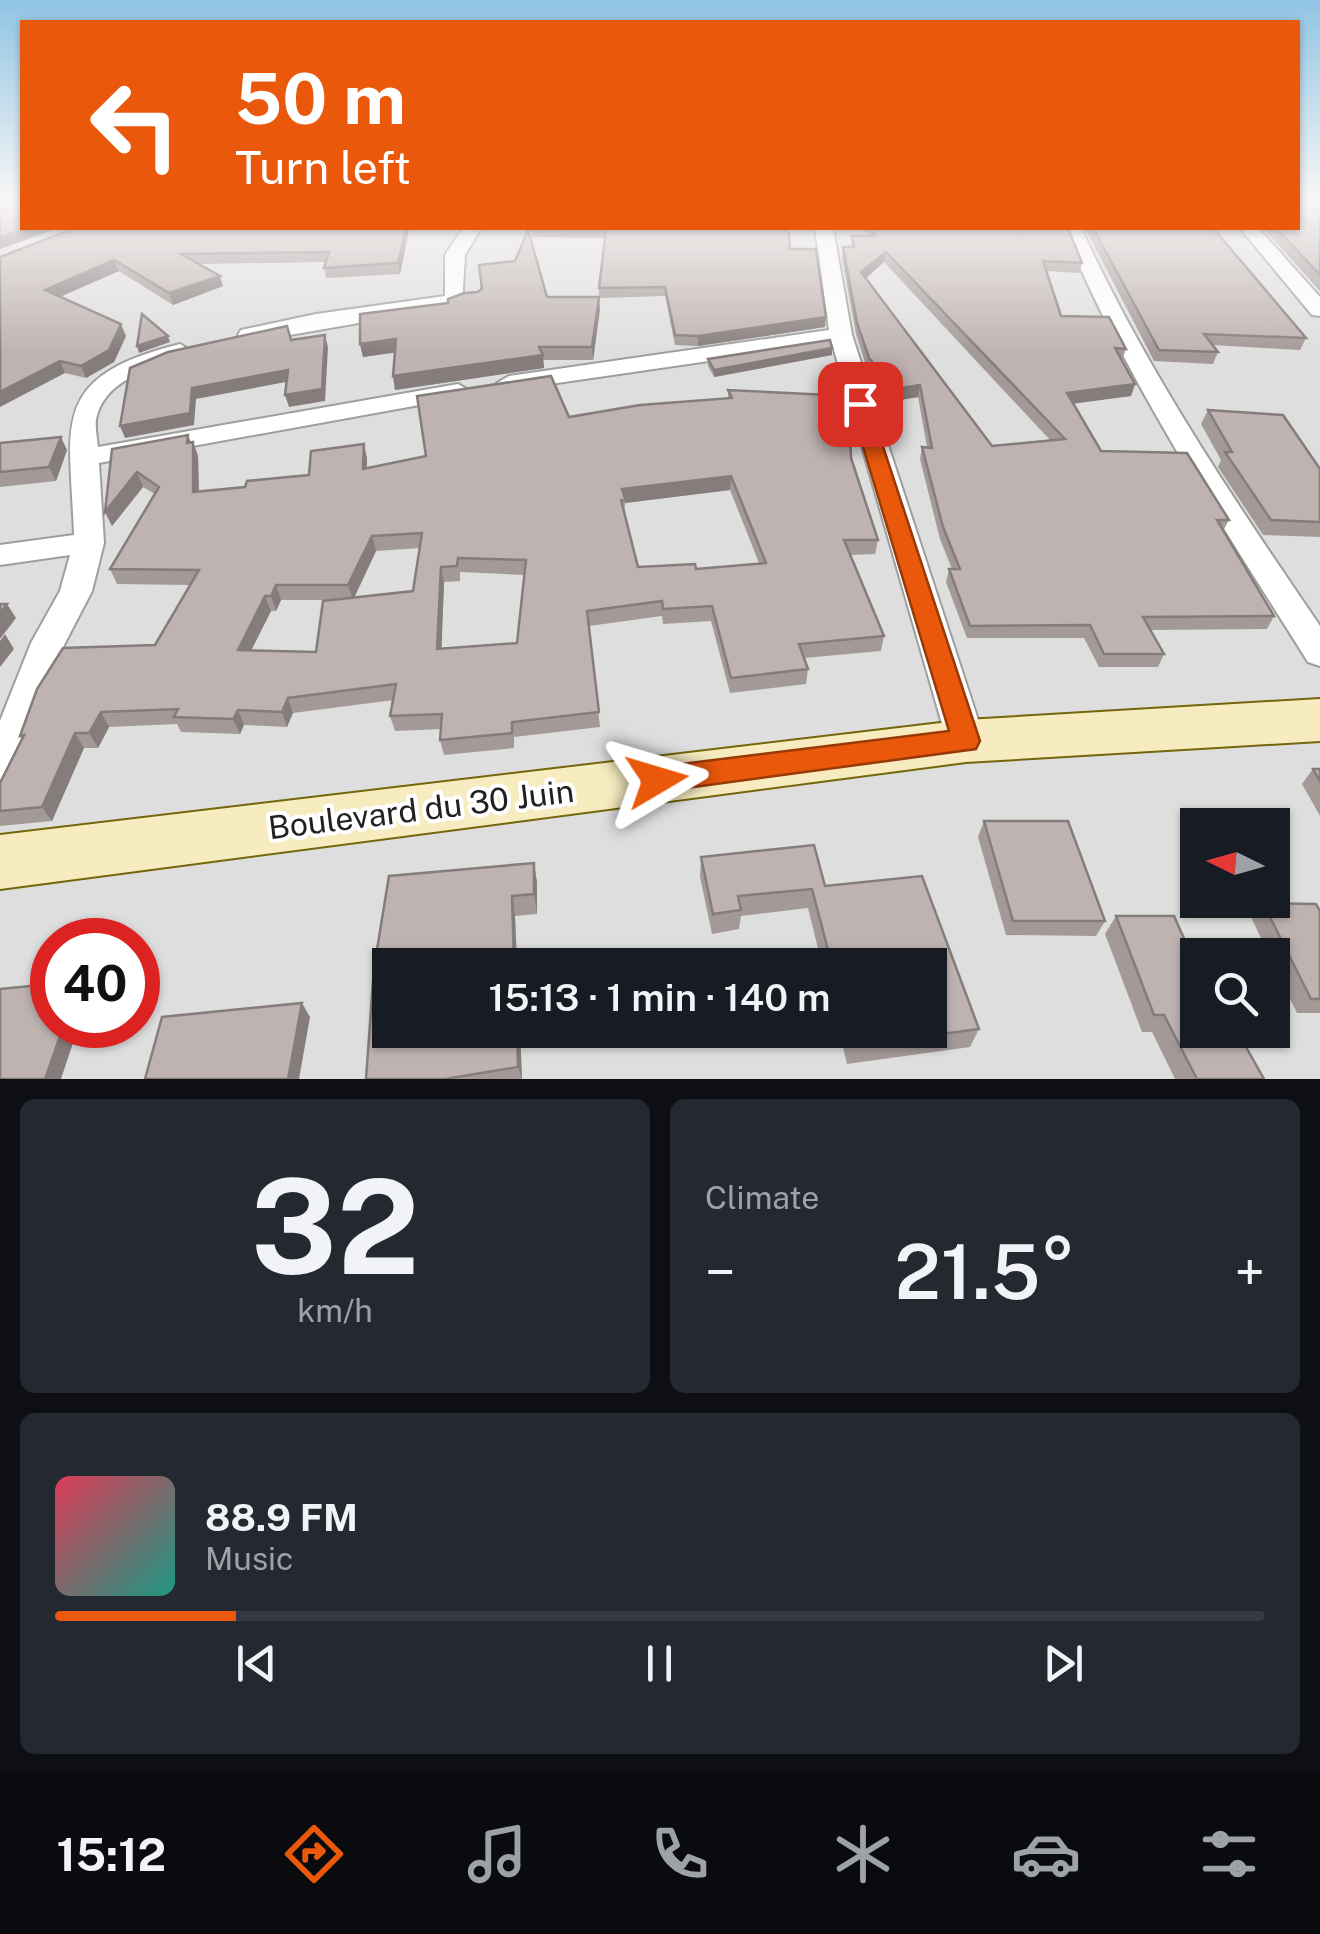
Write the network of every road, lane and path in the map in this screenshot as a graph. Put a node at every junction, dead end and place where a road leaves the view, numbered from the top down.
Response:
1 (457, 253) edge
2 (828, 253) edge
3 (1082, 253) edge
4 (1271, 253) edge
5 (1320, 310) edge
6 (840, 335) junction
7 (82, 458) junction
8 (89, 543) junction
9 (0, 555) edge
10 (1320, 653) edge
11 (1320, 720) edge
12 (966, 741) junction
13 (0, 769) edge
14 (0, 862) edge

1 - 7 street
2 - 6 street
3 - 10 street
4 - 5 street
6 - 7 street
6 - 12 street
7 - 8 street
8 - 9 street
8 - 13 street
11 - 12 street, Boulevard du 30 Juin
12 - 14 street, Boulevard du 30 Juin

